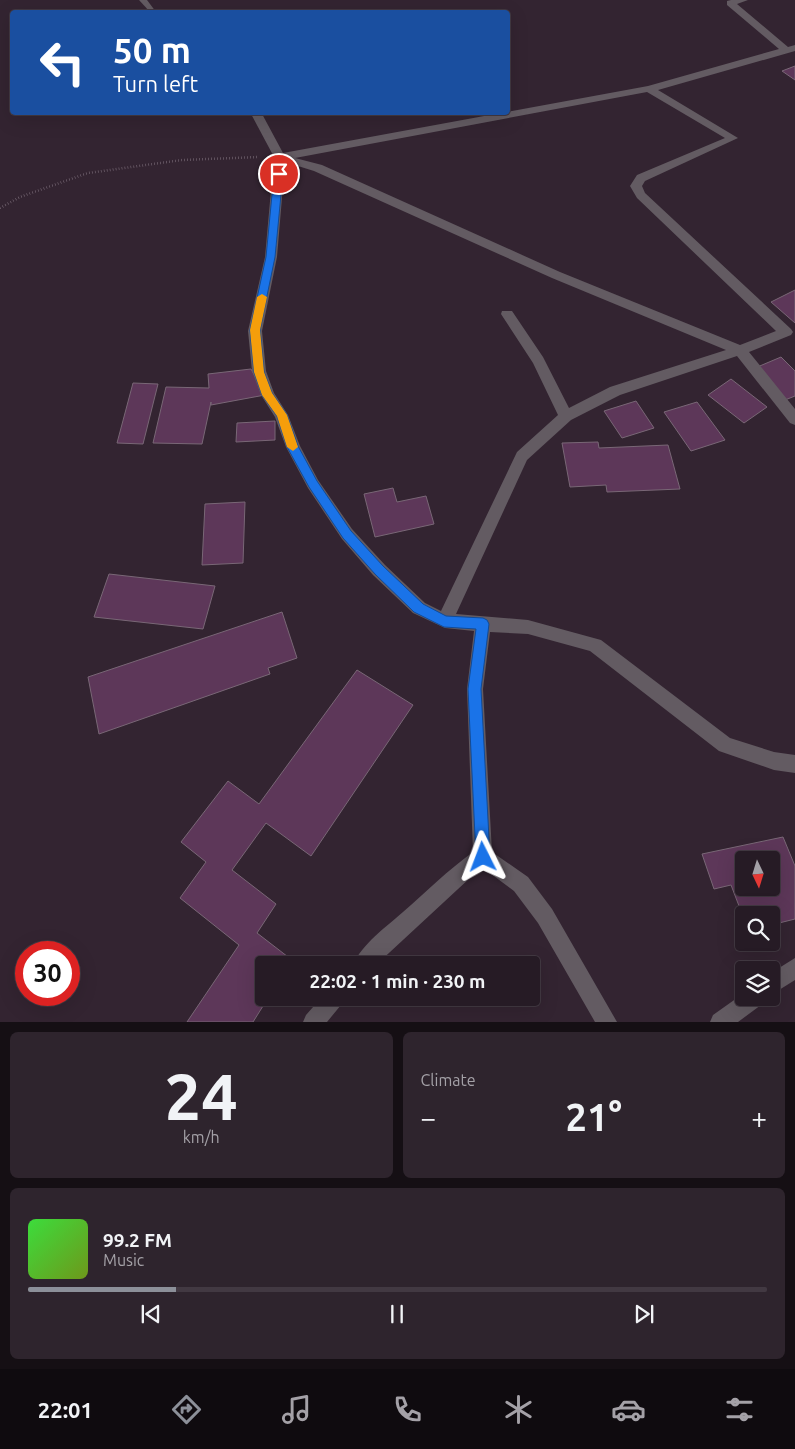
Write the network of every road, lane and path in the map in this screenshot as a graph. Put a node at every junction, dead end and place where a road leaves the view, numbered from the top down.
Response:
1 (142, 0) edge
2 (743, 0) edge
3 (151, 10) edge
4 (790, 49) edge
5 (649, 88) junction
6 (510, 114) edge
7 (257, 115) edge
8 (505, 115) edge
9 (280, 157) junction
10 (0, 208) edge
11 (507, 314) dead end
12 (791, 335) edge
13 (740, 350) junction
14 (566, 416) junction
15 (795, 419) edge
16 (444, 621) junction
17 (483, 624) junction
18 (795, 764) edge
19 (483, 857) junction
20 (371, 956) edge
21 (795, 968) edge
22 (780, 979) edge
23 (327, 1006) edge
24 (743, 1006) edge
25 (313, 1022) edge
26 (607, 1022) edge
27 (720, 1022) edge

1 - 3 lane
2 - 4 street
4 - 5 street
5 - 6 street
5 - 12 street
7 - 9 street
8 - 9 street
9 - 10 path
9 - 13 street
9 - 16 street
11 - 14 street
12 - 13 street
13 - 14 street
13 - 15 street
14 - 16 street
16 - 17 street
17 - 18 street
17 - 19 street
19 - 20 street
19 - 26 street
21 - 22 street
23 - 25 street
24 - 27 street

